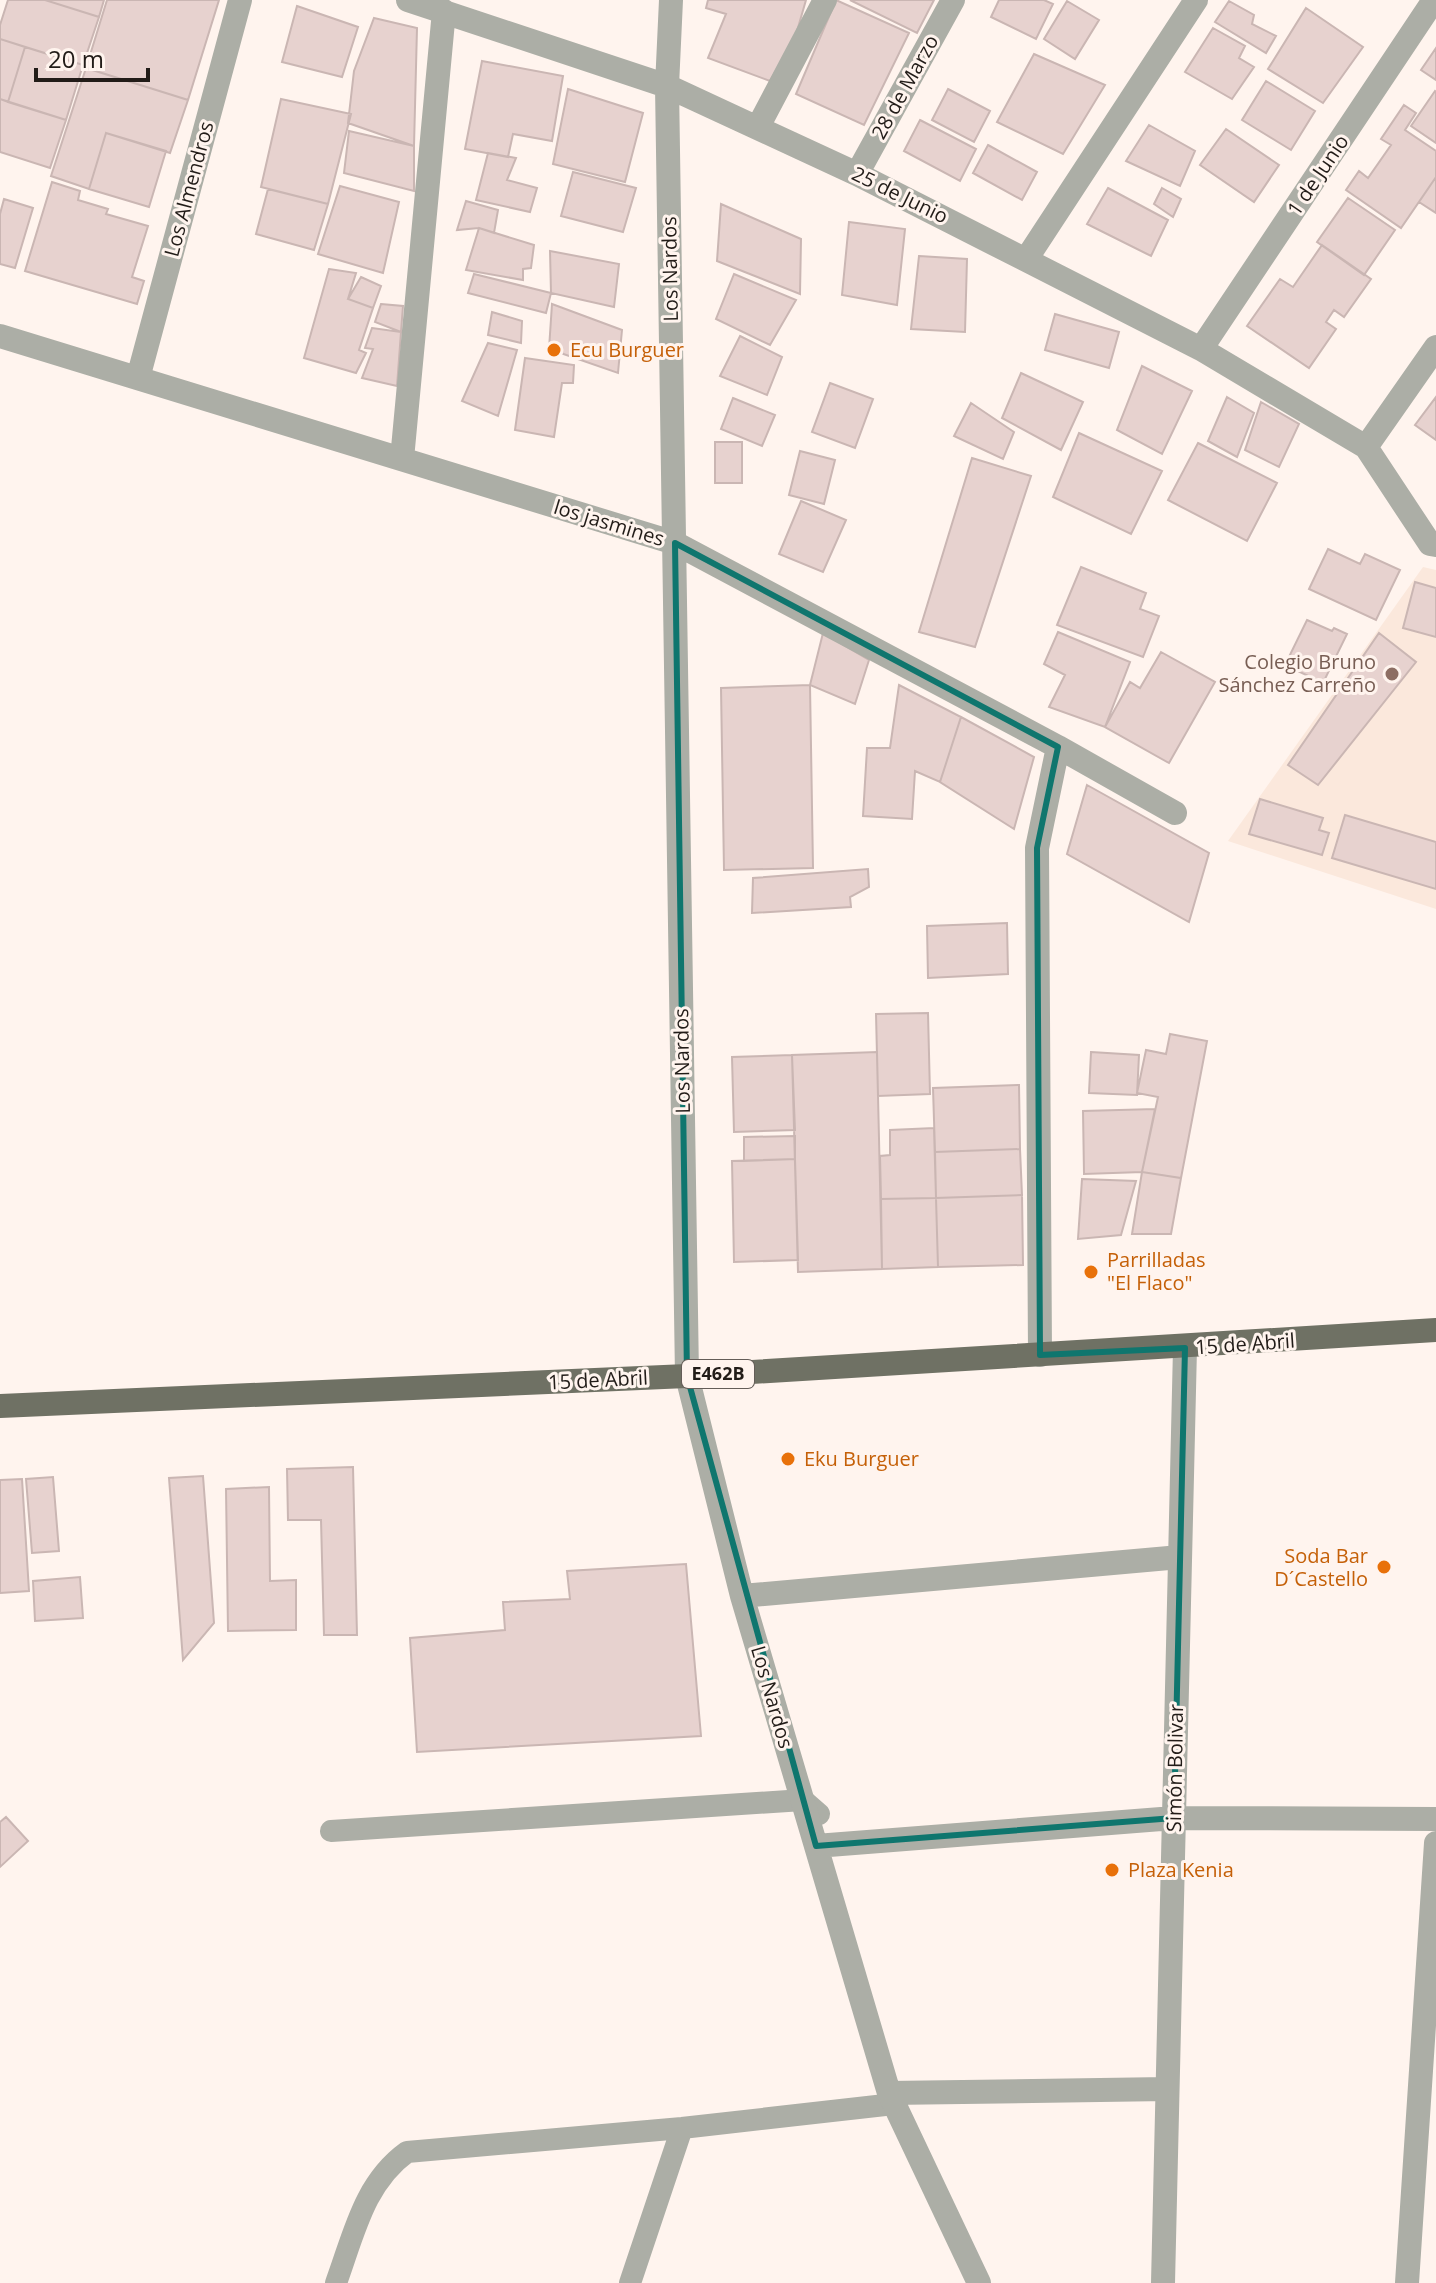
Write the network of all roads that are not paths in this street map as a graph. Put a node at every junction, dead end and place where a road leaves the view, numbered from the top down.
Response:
1 (240, 0) edge
2 (408, 0) edge
3 (671, 0) edge
4 (825, 0) edge
5 (953, 0) edge
6 (1196, 0) edge
7 (1434, 0) edge
8 (444, 11) junction
9 (667, 86) junction
10 (758, 127) junction
11 (857, 174) junction
12 (1027, 258) junction
13 (0, 336) edge
14 (1436, 347) edge
15 (1201, 349) junction
16 (138, 378) junction
17 (1366, 447) junction
18 (402, 459) junction
19 (675, 543) junction
20 (1436, 545) edge
21 (1058, 747) junction
22 (1175, 813) dead end
23 (1436, 1330) edge
24 (1185, 1348) junction
25 (1040, 1355) junction
26 (687, 1376) junction
27 (0, 1406) edge
28 (1180, 1557) junction
29 (742, 1596) junction
30 (811, 1807) junction
31 (1174, 1818) junction
32 (1436, 1819) edge
33 (331, 1831) dead end
34 (1436, 1843) edge
35 (816, 1846) junction
36 (1430, 2016) edge
37 (1167, 2089) junction
38 (892, 2098) junction
39 (682, 2128) junction
40 (336, 2283) edge
41 (630, 2283) edge
42 (979, 2283) edge
43 (1163, 2283) edge
44 (1407, 2283) edge

1 - 16 street, Los Almendros
2 - 8 street, 25 de Junio
3 - 9 street, Los Nardos
4 - 10 street
5 - 11 street, 28 de Marzo
6 - 12 street
7 - 15 street, 1 de Junio
8 - 9 street, 25 de Junio
8 - 18 street
9 - 10 street, 25 de Junio
9 - 19 street, Los Nardos
10 - 11 street, 25 de Junio
11 - 12 street, 25 de Junio
12 - 15 street, 25 de Junio
13 - 16 street, los jasmines
14 - 17 street
15 - 17 street, 25 de Junio
16 - 18 street, los jasmines
17 - 20 street
18 - 19 street, los jasmines
19 - 21 street, los jasmines
19 - 26 street, Los Nardos
21 - 22 street, los jasmines
21 - 25 street
23 - 24 main road, 15 de Abril / E462B
24 - 25 main road, 15 de Abril / E462B
24 - 28 street, Simón Bolivar
25 - 26 main road, 15 de Abril / E462B
26 - 27 main road, 15 de Abril / E462B
26 - 29 street, Los Nardos
28 - 29 street
28 - 31 street, Simón Bolivar
29 - 30 street, Los Nardos
30 - 33 lane
30 - 35 street, Los Nardos
31 - 32 street
31 - 35 street
31 - 37 street, Simón Bolivar
34 - 36 street
35 - 38 street, Los Nardos
36 - 44 street
37 - 38 street
37 - 43 street, Simón Bolivar
38 - 39 lane
38 - 42 street, Los Nardos
39 - 40 lane
39 - 41 lane

